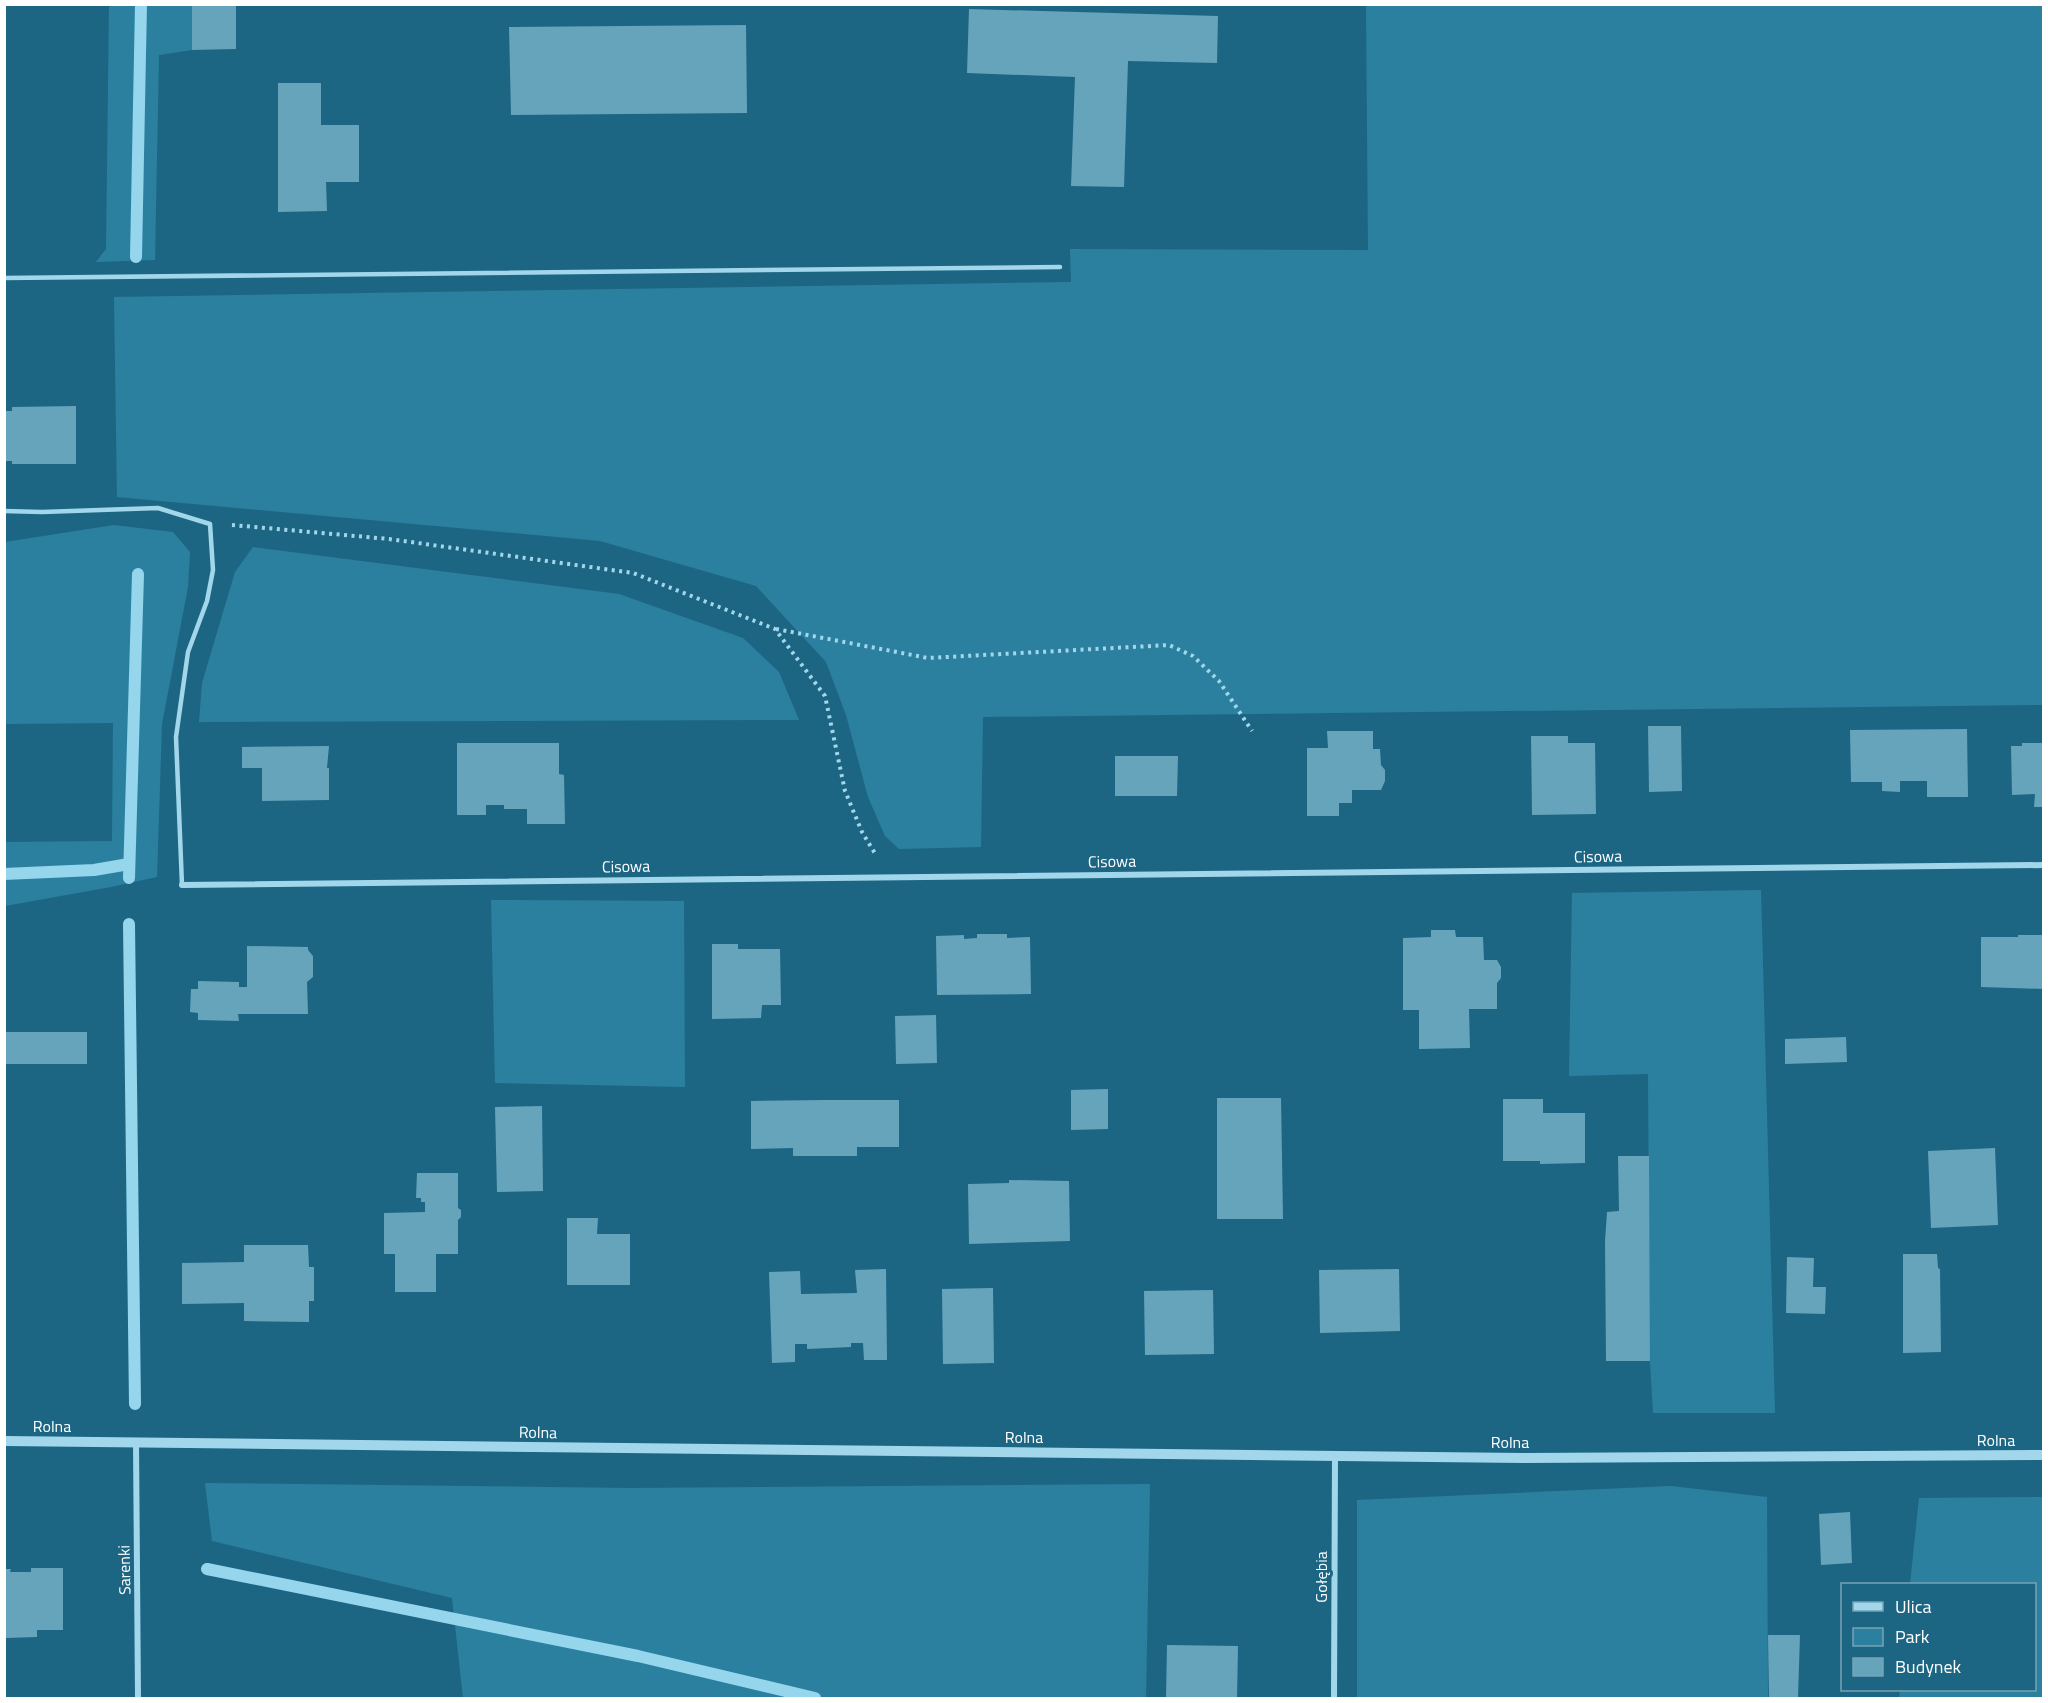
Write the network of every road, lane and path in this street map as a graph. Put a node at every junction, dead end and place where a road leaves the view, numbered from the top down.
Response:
1 (1060, 267) dead end
2 (4, 278) edge
3 (4, 511) edge
4 (210, 524) junction
5 (775, 629) junction
6 (1252, 731) dead end
7 (2043, 865) edge
8 (890, 877) junction
9 (182, 885) joint
10 (4, 1441) edge
11 (136, 1442) junction
12 (1335, 1455) junction
13 (2043, 1455) edge
14 (138, 1698) edge
15 (1334, 1698) edge

1 - 2 lane
3 - 4 lane
4 - 5 path
4 - 9 lane
5 - 6 path
5 - 8 path
7 - 8 street, Cisowa
8 - 9 street, Cisowa
10 - 11 street, Rolna
11 - 12 street, Rolna
11 - 14 street, Sarenki
12 - 13 street, Rolna
12 - 15 street, Gołębia

